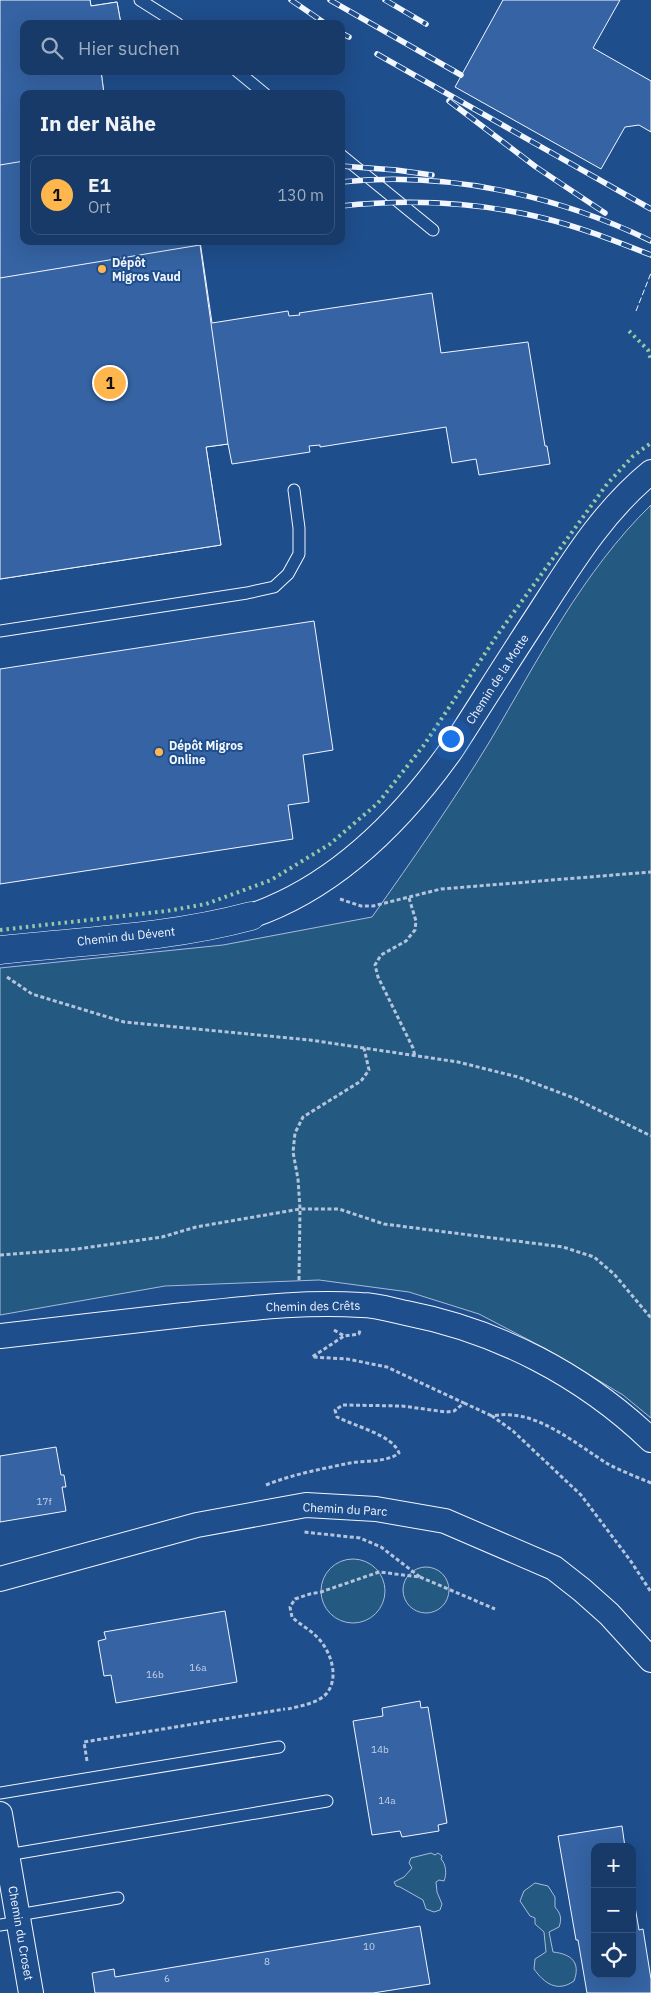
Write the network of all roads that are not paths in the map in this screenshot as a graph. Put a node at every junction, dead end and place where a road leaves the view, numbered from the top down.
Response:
1 (140, 0) edge
2 (172, 20) edge
3 (242, 75) edge
4 (260, 90) edge
5 (345, 158) edge
6 (433, 230) dead end
7 (651, 472) edge
8 (294, 490) dead end
9 (0, 631) edge
10 (251, 916) joint
11 (0, 950) edge
12 (0, 1336) edge
13 (651, 1440) edge
14 (0, 1579) edge
15 (651, 1660) edge
16 (279, 1747) dead end
17 (0, 1793) edge
18 (327, 1801) dead end
19 (3, 1833) edge
20 (118, 1898) dead end
21 (12, 1920) edge
22 (31, 1993) edge

1 - 2 lane
3 - 4 lane
5 - 6 lane
7 - 10 street, Chemin de la Motte
8 - 9 lane
10 - 11 street, Chemin du Dévent
12 - 13 street, Chemin des Crêts
14 - 15 street, Chemin du Parc
16 - 17 lane
18 - 19 lane
19 - 21 street, Chemin du Croset
20 - 21 lane
21 - 22 street, Chemin du Croset

